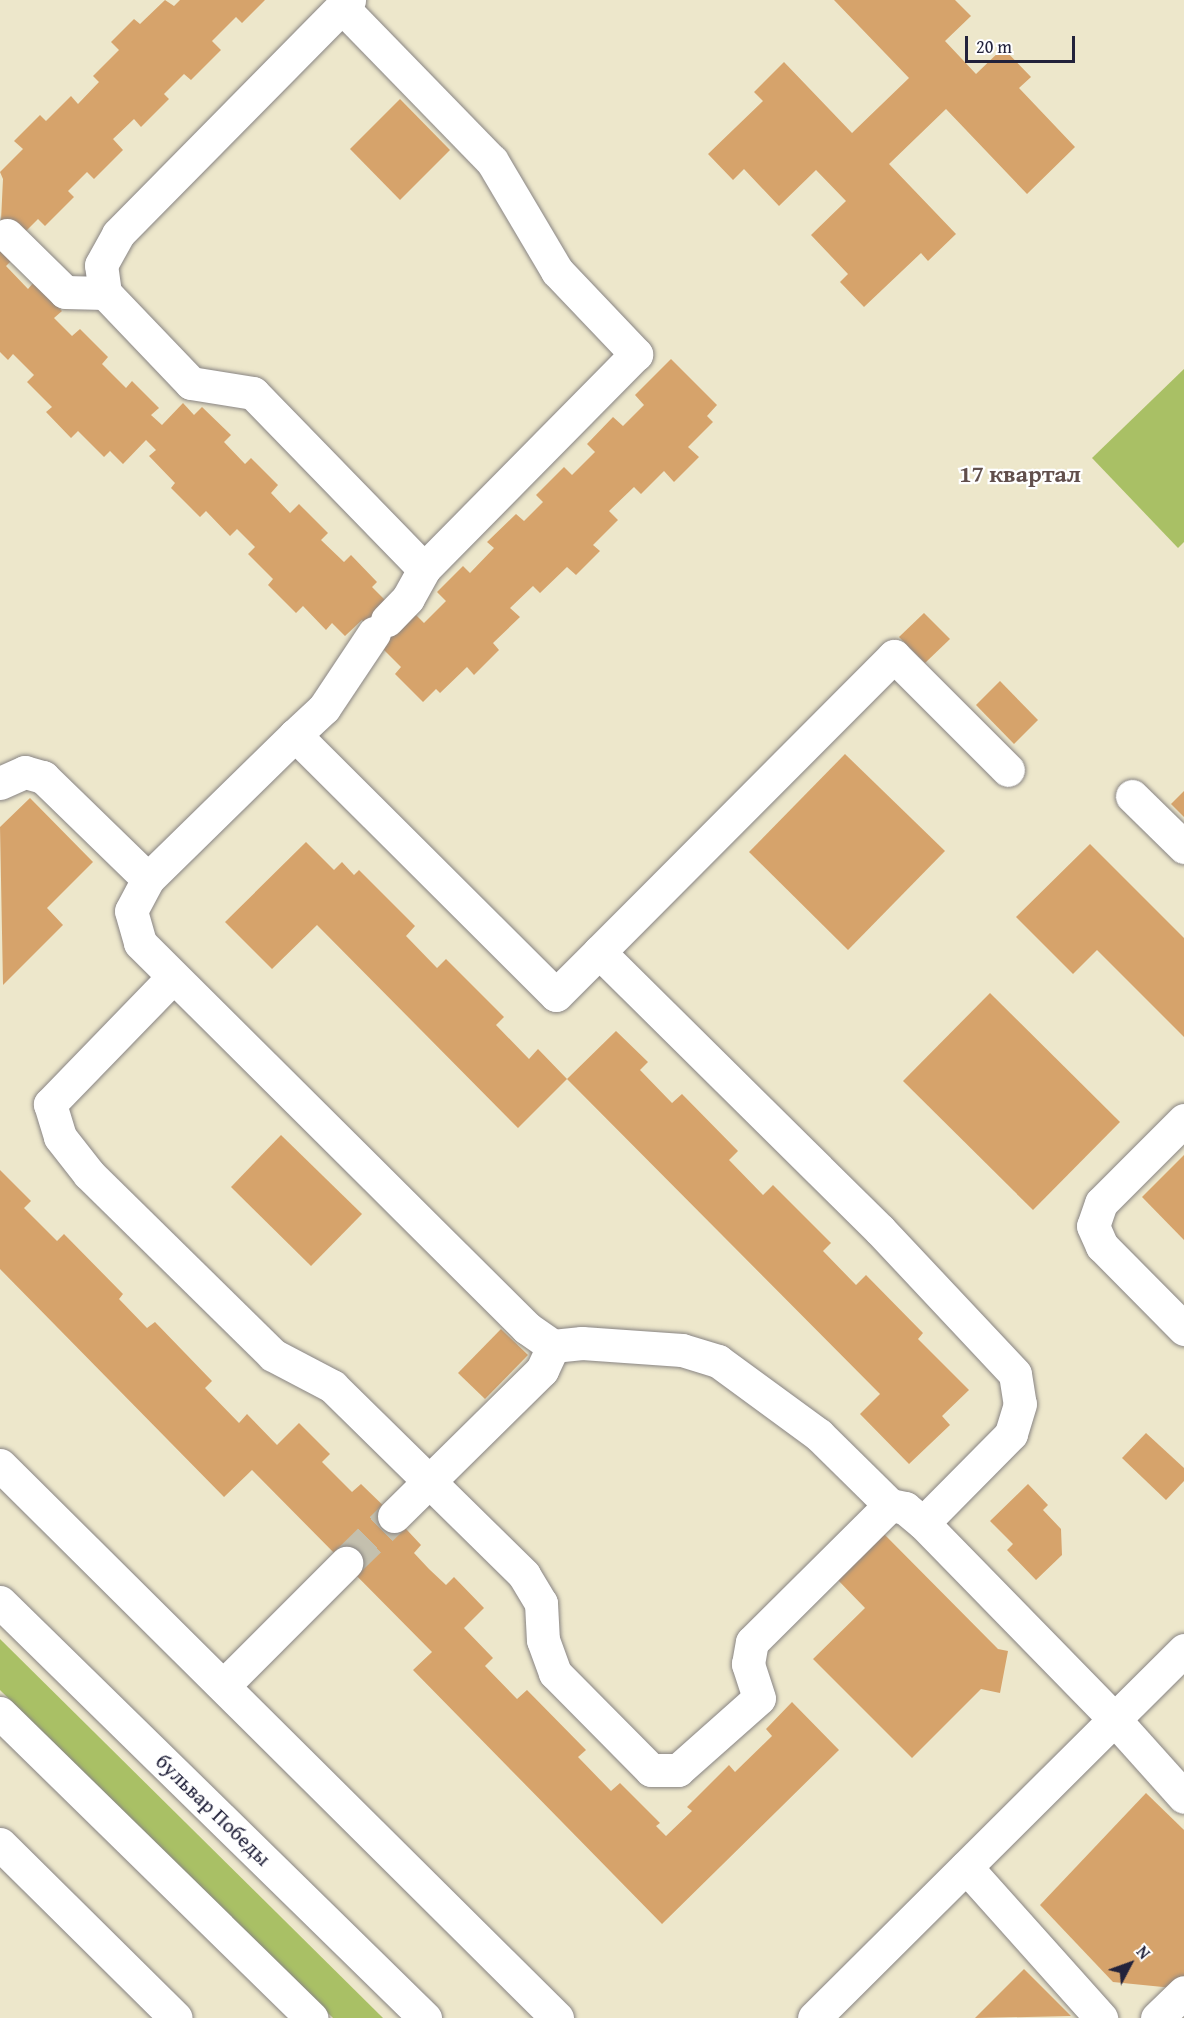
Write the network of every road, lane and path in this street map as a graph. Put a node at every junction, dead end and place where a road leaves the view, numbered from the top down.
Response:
1 (346, 3) edge
2 (7, 235) dead end
3 (105, 293) junction
4 (424, 569) junction
5 (295, 735) junction
6 (1008, 770) dead end
7 (0, 783) edge
8 (1132, 796) dead end
9 (1184, 847) edge
10 (148, 879) junction
11 (599, 952) junction
12 (173, 977) junction
13 (1184, 1120) edge
14 (1184, 1329) edge
15 (553, 1346) junction
16 (0, 1465) edge
17 (430, 1479) junction
18 (890, 1505) junction
19 (393, 1516) tunnel mouth
20 (923, 1523) junction
21 (346, 1563) tunnel mouth
22 (0, 1602) edge
23 (1184, 1650) edge
24 (224, 1685) junction
25 (0, 1713) edge
26 (1114, 1720) junction
27 (1184, 1797) edge
28 (0, 1844) edge
29 (966, 1867) junction
30 (1184, 1992) edge
31 (176, 2018) edge
32 (311, 2018) edge
33 (425, 2018) edge
34 (557, 2018) edge
35 (814, 2018) edge
36 (1101, 2018) edge
37 (1157, 2018) edge

1 - 3 street
1 - 4 street
2 - 3 street
3 - 4 street
4 - 5 street
5 - 10 street
5 - 11 street
6 - 11 street
7 - 10 street
8 - 9 street
10 - 12 street
11 - 20 street
12 - 15 street
12 - 17 street
13 - 14 street
15 - 17 street
15 - 18 street
16 - 24 street
17 - 18 street
17 - 19 street
18 - 20 street
20 - 26 street
21 - 24 street
22 - 33 street, бульвар Победы
23 - 26 street
24 - 34 street
25 - 32 street
26 - 27 street
26 - 29 street
28 - 31 street
29 - 35 street
29 - 36 street
30 - 37 street

